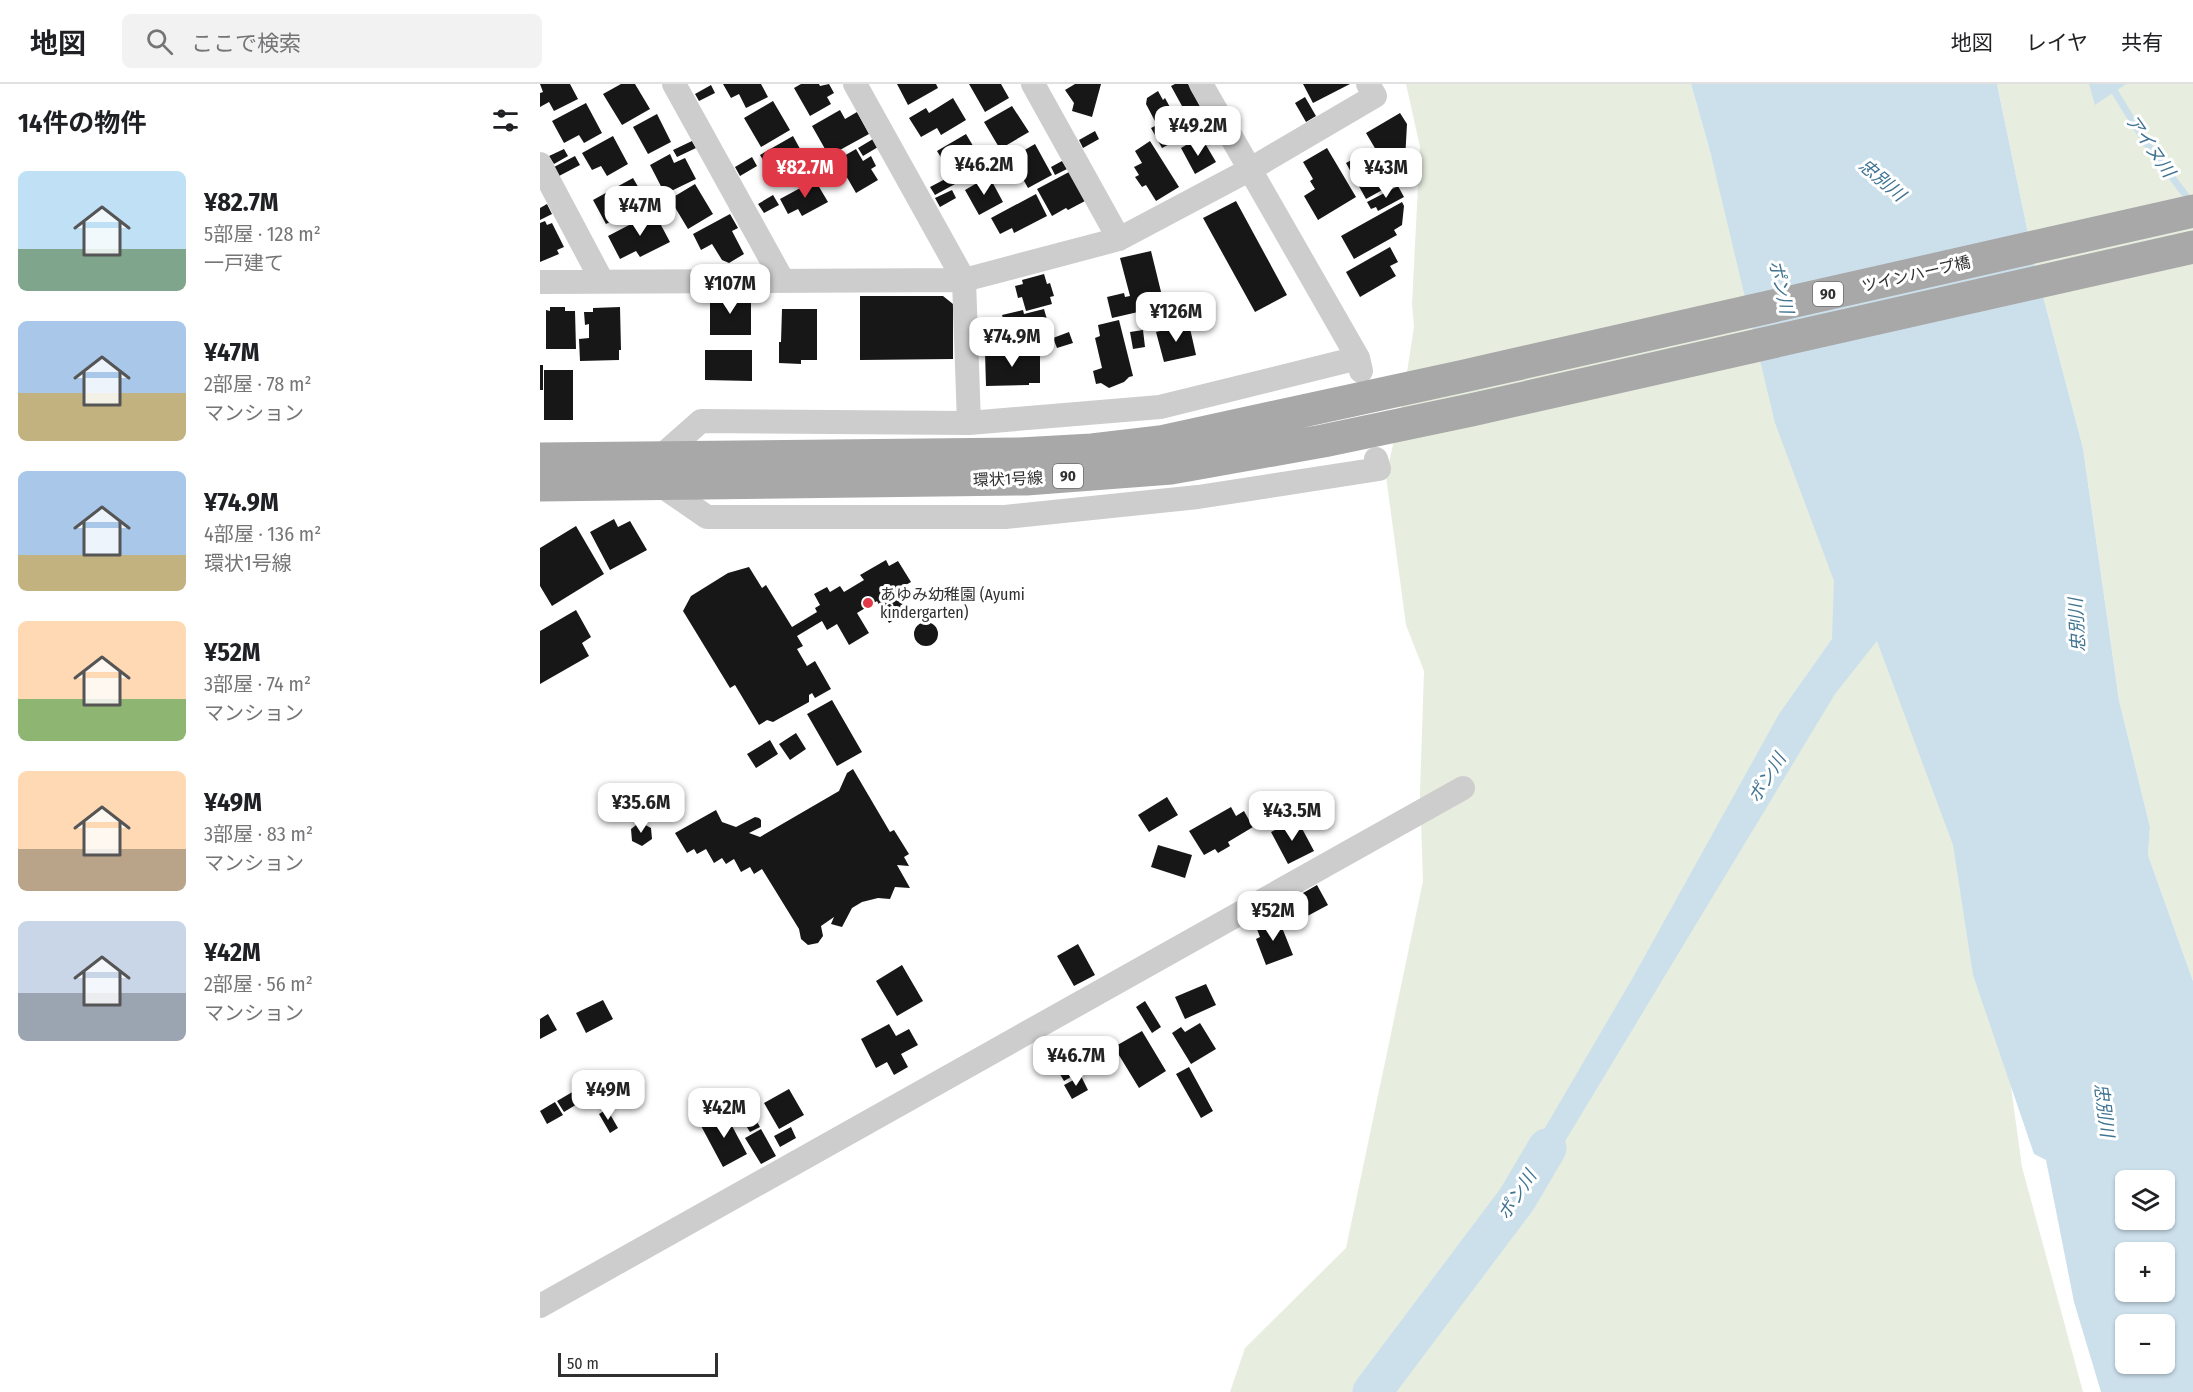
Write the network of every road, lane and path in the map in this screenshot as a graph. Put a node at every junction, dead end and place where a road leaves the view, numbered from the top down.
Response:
1 (674, 84) edge
2 (855, 84) edge
3 (1033, 84) edge
4 (1201, 84) edge
5 (1368, 84) edge
6 (540, 164) edge
7 (1249, 170) junction
8 (2193, 211) edge
9 (1119, 239) junction
10 (2193, 247) edge
11 (964, 280) junction
12 (602, 281) junction
13 (783, 281) junction
14 (540, 282) edge
15 (1464, 376) joint
16 (969, 423) junction
17 (540, 459) edge
18 (1376, 459) dead end
19 (659, 471) junction
20 (540, 485) edge
21 (1463, 788) dead end
22 (540, 1306) edge

1 - 13 street
2 - 11 street
3 - 9 street
4 - 7 street
5 - 7 street
6 - 12 street
7 - 9 street
7 - 16 street
8 - 15 main road, ツインハープ橋 / 90
9 - 11 street
10 - 19 main road, 環状1号線 / 90
11 - 13 street
11 - 16 street
12 - 13 street
12 - 14 street
15 - 19 main road, 環状1号線 / 90
16 - 19 street
17 - 19 main road, 環状1号線 / 90
18 - 19 street
19 - 20 main road, 環状1号線 / 90
21 - 22 street

